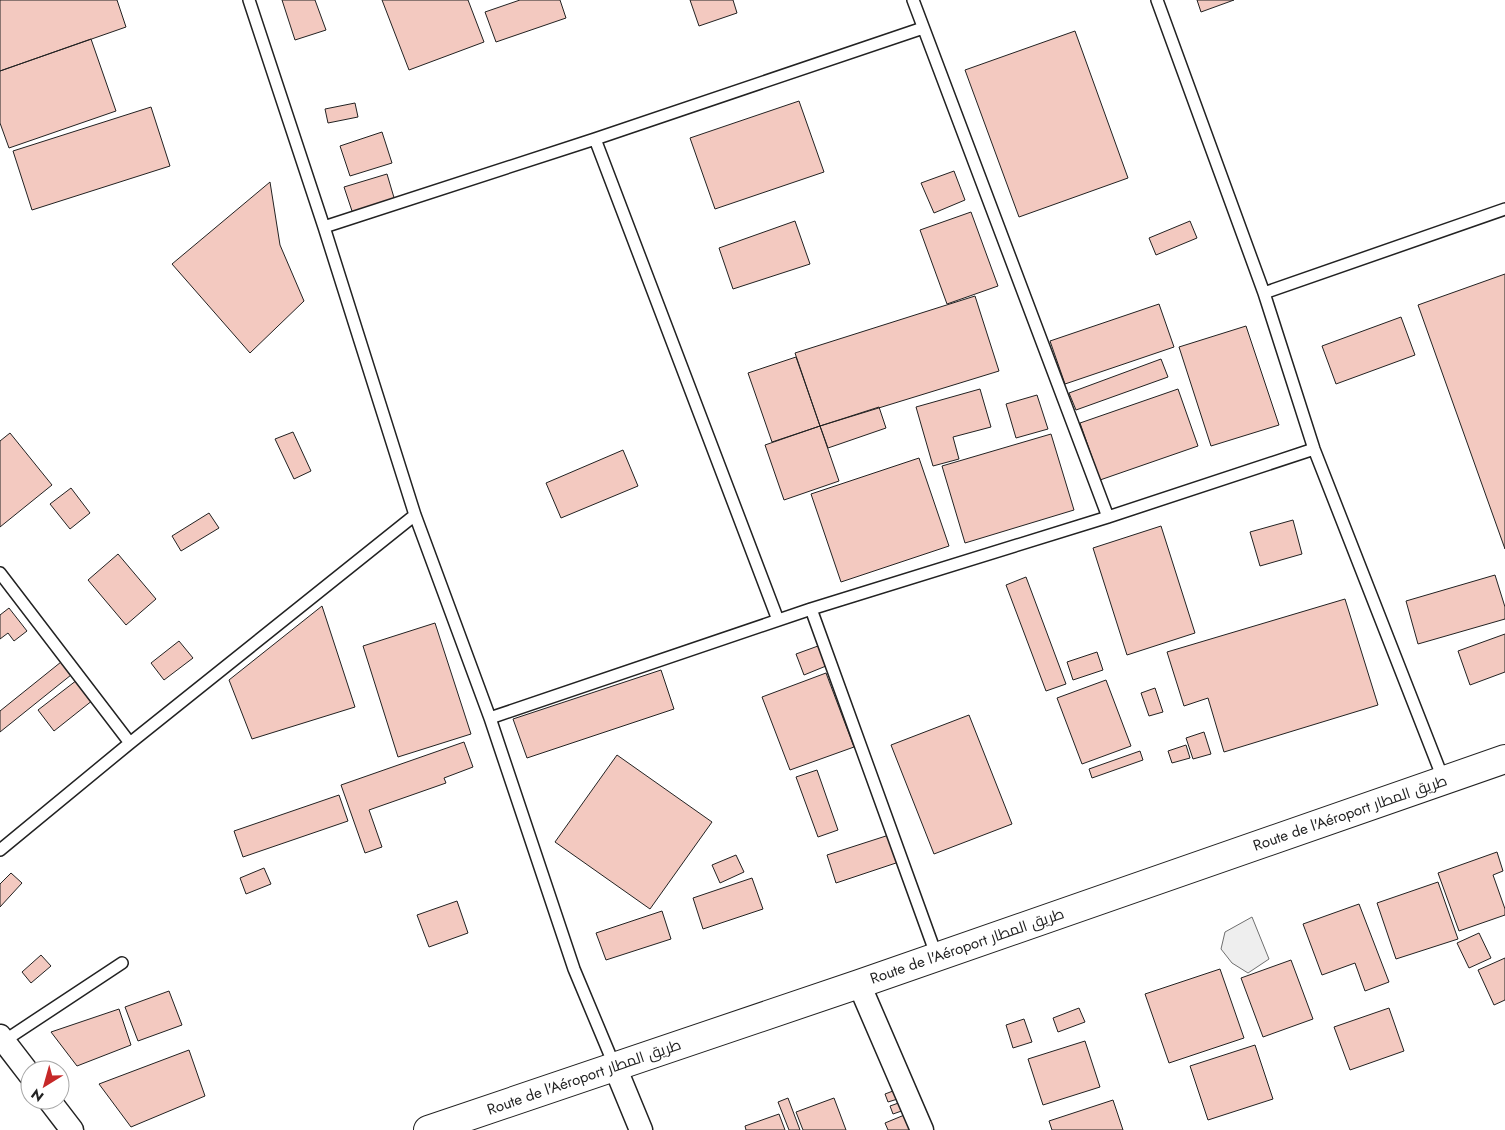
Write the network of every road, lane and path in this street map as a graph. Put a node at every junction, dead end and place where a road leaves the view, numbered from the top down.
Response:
1 (249, 0) edge
2 (913, 0) edge
3 (1157, 0) edge
4 (923, 28) junction
5 (595, 139) junction
6 (1505, 208) edge
7 (324, 227) junction
8 (1264, 293) junction
9 (1314, 449) junction
10 (415, 516) junction
11 (1108, 517) junction
12 (0, 573) edge
13 (811, 609) junction
14 (778, 620) junction
15 (490, 718) junction
16 (130, 743) junction
17 (1505, 759) edge
18 (1444, 781) junction
19 (0, 850) edge
20 (936, 957) junction
21 (122, 963) dead end
22 (859, 984) junction
23 (2, 1038) edge
24 (20, 1062) edge
25 (615, 1067) junction
26 (57, 1110) edge
27 (72, 1130) edge
28 (428, 1130) edge
29 (641, 1130) edge
30 (922, 1130) edge

1 - 7 lane
2 - 4 lane
3 - 8 lane
4 - 5 lane
4 - 11 lane
5 - 7 lane
5 - 14 lane
6 - 8 lane
7 - 10 lane
8 - 9 lane
9 - 11 lane
9 - 18 lane
10 - 15 lane
10 - 16 lane
11 - 13 lane
12 - 16 lane
13 - 14 lane
13 - 20 lane
14 - 15 lane
15 - 25 lane
16 - 19 lane
17 - 18 street, Route de l'Aéroport طريق المطار
18 - 20 street, Route de l'Aéroport طريق المطار
20 - 22 street, Route de l'Aéroport طريق المطار
21 - 23 lane
22 - 25 street, Route de l'Aéroport طريق المطار
22 - 30 street
23 - 24 street
25 - 28 street, Route de l'Aéroport طريق المطار
25 - 29 street
26 - 27 street

